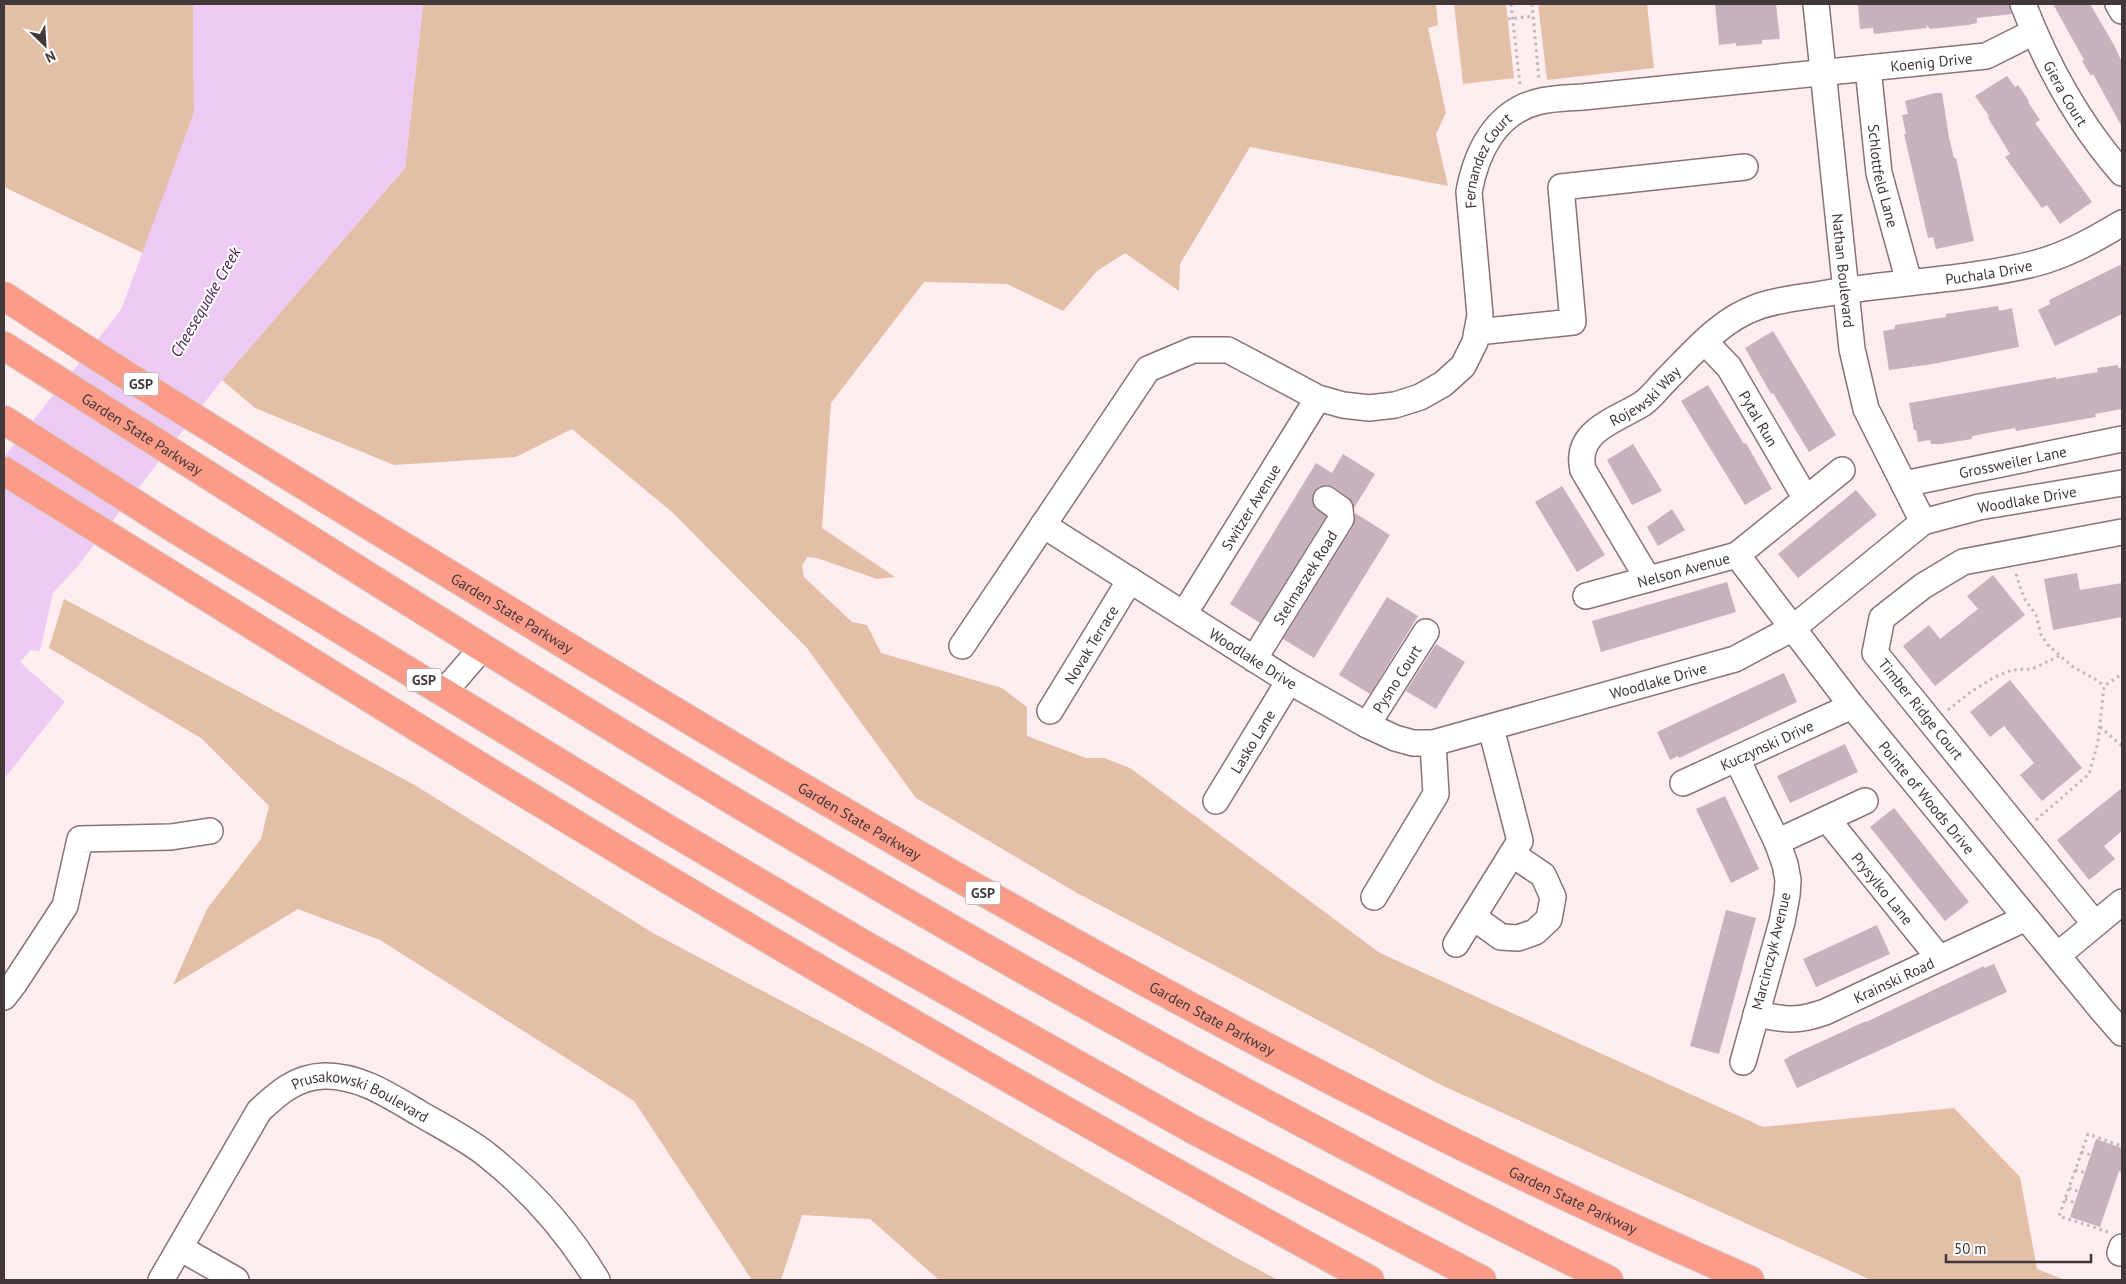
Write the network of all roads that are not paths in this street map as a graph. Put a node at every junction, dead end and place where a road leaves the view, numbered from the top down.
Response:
1 (1816, 4) edge
2 (2023, 4) edge
3 (2118, 4) edge
4 (2122, 11) edge
5 (2034, 32) junction
6 (1868, 68) junction
7 (1824, 72) junction
8 (1745, 167) dead end
9 (2122, 173) edge
10 (2122, 223) edge
11 (1909, 282) junction
12 (1845, 289) junction
13 (4, 296) edge
14 (1477, 332) junction
15 (1704, 342) junction
16 (13, 352) edge
17 (1318, 398) junction
18 (4, 420) edge
19 (2122, 439) edge
20 (4, 470) edge
21 (1842, 470) dead end
22 (2122, 482) edge
23 (1904, 484) junction
24 (1326, 499) dead end
25 (1806, 499) junction
26 (1923, 522) junction
27 (1043, 525) junction
28 (2122, 532) edge
29 (1737, 555) junction
30 (1648, 579) junction
31 (1130, 580) junction
32 (1586, 596) dead end
33 (1184, 614) junction
34 (1793, 628) junction
35 (1426, 632) dead end
36 (962, 646) dead end
37 (482, 648) junction
38 (1254, 660) junction
39 (1289, 681) junction
40 (444, 692) junction
41 (1852, 706) junction
42 (1050, 710) dead end
43 (1367, 725) junction
44 (1491, 728) junction
45 (1433, 744) junction
46 (1737, 759) junction
47 (1683, 783) dead end
48 (1216, 801) dead end
49 (1865, 801) dead end
50 (1827, 819) junction
51 (210, 831) dead end
52 (1777, 842) junction
53 (1512, 854) junction
54 (1374, 897) dead end
55 (2122, 902) edge
56 (1472, 917) junction
57 (2026, 918) junction
58 (2095, 924) junction
59 (1456, 944) dead end
60 (2058, 955) junction
61 (1939, 958) junction
62 (4, 997) edge
63 (1756, 1014) junction
64 (2122, 1033) edge
65 (1743, 1062) dead end
66 (180, 1248) junction
67 (160, 1280) edge
68 (236, 1280) edge
69 (597, 1280) edge
70 (1370, 1280) edge
71 (1482, 1280) edge
72 (1609, 1280) edge
73 (1750, 1280) edge

1 - 7 street, Nathan Boulevard
2 - 5 street, Giera Court
3 - 4 street
5 - 6 street, Koenig Drive
5 - 9 street, Giera Court
6 - 7 street, Koenig Drive
6 - 11 street, Schlottfeld Lane
7 - 12 street, Nathan Boulevard
7 - 14 street, Fernandez Court
8 - 14 street
10 - 11 street, Puchala Drive
11 - 12 street, Puchala Drive
12 - 15 street, Rojewski Way
12 - 23 street, Nathan Boulevard
13 - 73 highway, Garden State Parkway / GSP
14 - 17 street, Fernandez Court
15 - 25 street, Pytal Run
15 - 30 street, Rojewski Way
16 - 37 highway, Garden State Parkway / GSP
17 - 27 street, Fernandez Court
17 - 33 street, Switzer Avenue
18 - 40 highway, GSP
19 - 23 street, Grossweiler Lane
20 - 70 highway
21 - 25 street, Nelson Avenue
22 - 26 street, Woodlake Drive
23 - 26 street, Nathan Boulevard
24 - 38 street, Stelmaszek Road
25 - 29 street, Nelson Avenue
26 - 34 street, Woodlake Drive
27 - 31 street, Woodlake Drive
27 - 36 street, Fernandez Court
28 - 58 street, Timber Ridge Court
29 - 30 street, Nelson Avenue
29 - 34 street, Pointe of Woods Drive
30 - 32 street, Nelson Avenue
31 - 33 street, Woodlake Drive
31 - 42 street, Novak Terrace
33 - 38 street, Woodlake Drive
34 - 41 street, Pointe of Woods Drive
34 - 44 street, Woodlake Drive
35 - 43 street, Pysno Court
37 - 40 street
37 - 72 highway, Garden State Parkway / GSP
38 - 39 street, Woodlake Drive
39 - 43 street, Woodlake Drive
39 - 48 street, Lasko Lane
40 - 71 highway, GSP
41 - 46 street, Kuczynski Drive
41 - 57 street, Pointe of Woods Drive
43 - 45 street, Woodlake Drive
44 - 45 street, Woodlake Drive
44 - 53 street
45 - 54 street
46 - 47 street, Kuczynski Drive
46 - 52 street, Marcinczyk Avenue
49 - 50 street
50 - 52 street
50 - 61 street, Prysylko Lane
51 - 62 street
52 - 63 street, Marcinczyk Avenue
53 - 56 street
53 - 56 street
55 - 58 street
56 - 59 street
57 - 60 street, Pointe of Woods Drive
57 - 61 street, Krainski Road
58 - 60 street
60 - 64 street, Pointe of Woods Drive
61 - 63 street, Krainski Road
63 - 65 street, Marcinczyk Avenue
66 - 67 street, Prusakowski Boulevard
66 - 68 street
66 - 69 street, Prusakowski Boulevard

